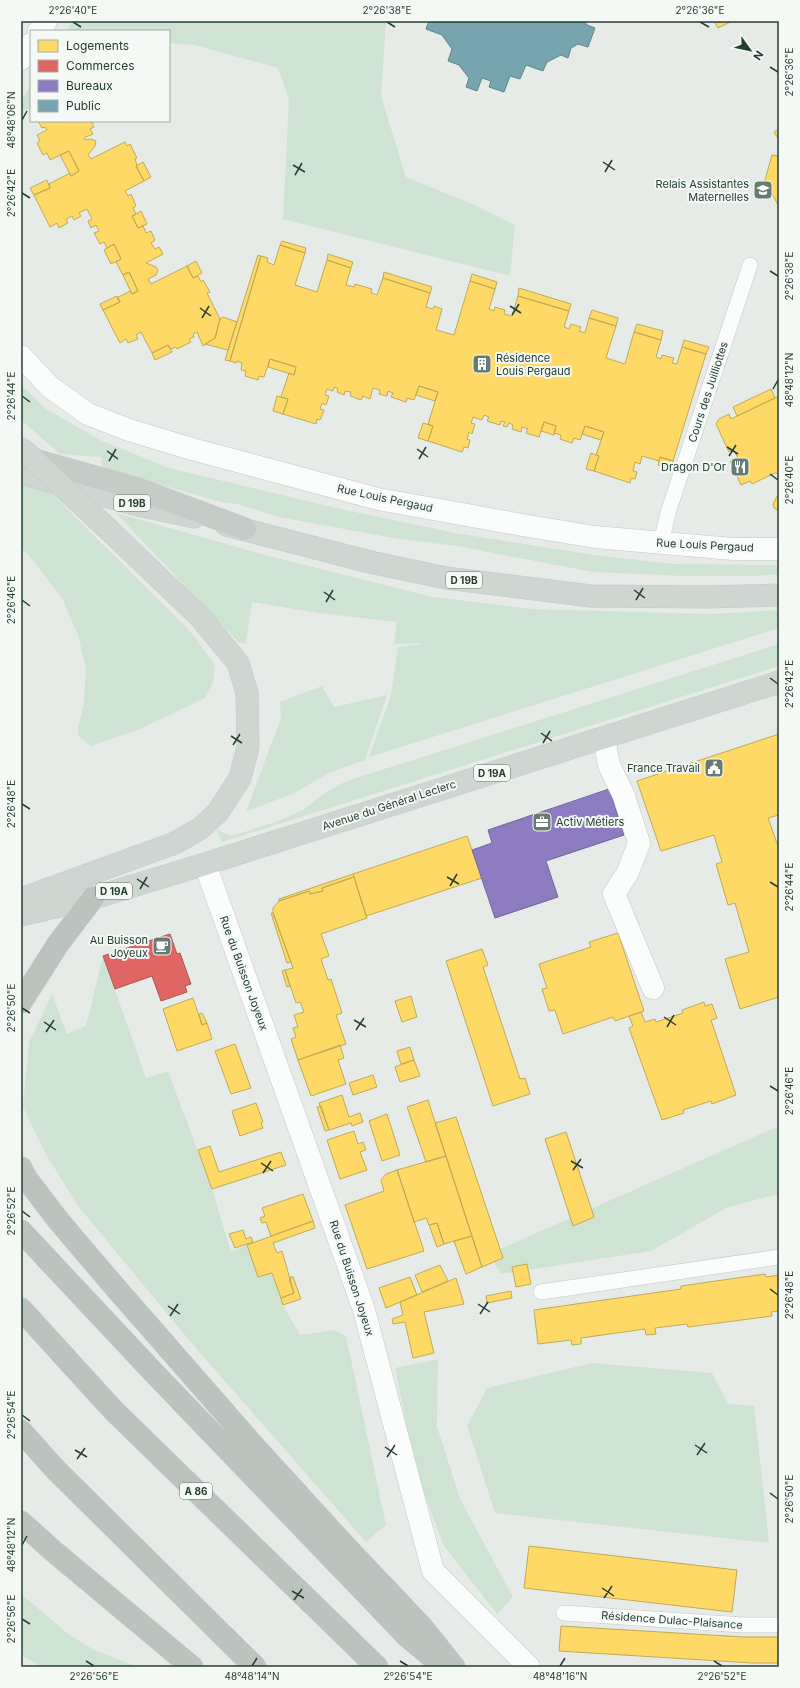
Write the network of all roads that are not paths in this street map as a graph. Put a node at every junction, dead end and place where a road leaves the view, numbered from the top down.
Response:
1 (46, 21) edge
2 (40, 30) edge
3 (30, 46) edge
4 (21, 59) edge
5 (750, 265) dead end
6 (21, 356) edge
7 (21, 448) edge
8 (21, 456) edge
9 (21, 473) edge
10 (245, 529) junction
11 (661, 543) junction
12 (779, 549) edge
13 (779, 595) edge
14 (779, 682) edge
15 (604, 738) junction
16 (205, 864) junction
17 (93, 898) junction
18 (21, 899) edge
19 (21, 915) edge
20 (654, 988) dead end
21 (21, 1002) edge
22 (21, 1168) edge
23 (21, 1231) edge
24 (779, 1257) edge
25 (541, 1292) dead end
26 (21, 1309) edge
27 (21, 1431) edge
28 (21, 1522) edge
29 (564, 1613) dead end
30 (779, 1625) edge
31 (192, 1667) edge
32 (255, 1667) edge
33 (377, 1667) edge
34 (444, 1667) edge
35 (454, 1667) edge
36 (529, 1667) edge

1 - 2 street
3 - 4 street
5 - 11 lane, Cours des Juilliottes
6 - 11 street, Rue Louis Pergaud
7 - 18 main road, bridge
8 - 10 highway
9 - 10 main road, D 19B
10 - 13 main road, D 19B
11 - 12 street, Rue Louis Pergaud
14 - 15 main road, Avenue du Général Leclerc / D 19A
15 - 16 main road, Avenue du Général Leclerc / D 19A
15 - 20 street
16 - 17 main road, Avenue du Général Leclerc / D 19A
16 - 36 street, Rue du Buisson Joyeux
17 - 19 main road, Avenue du Général Leclerc / D 19A
17 - 21 highway
22 - 35 highway
23 - 34 highway
24 - 25 lane
26 - 33 highway, A 86
27 - 32 highway
28 - 31 highway
29 - 30 lane, Résidence Dulac-Plaisance

